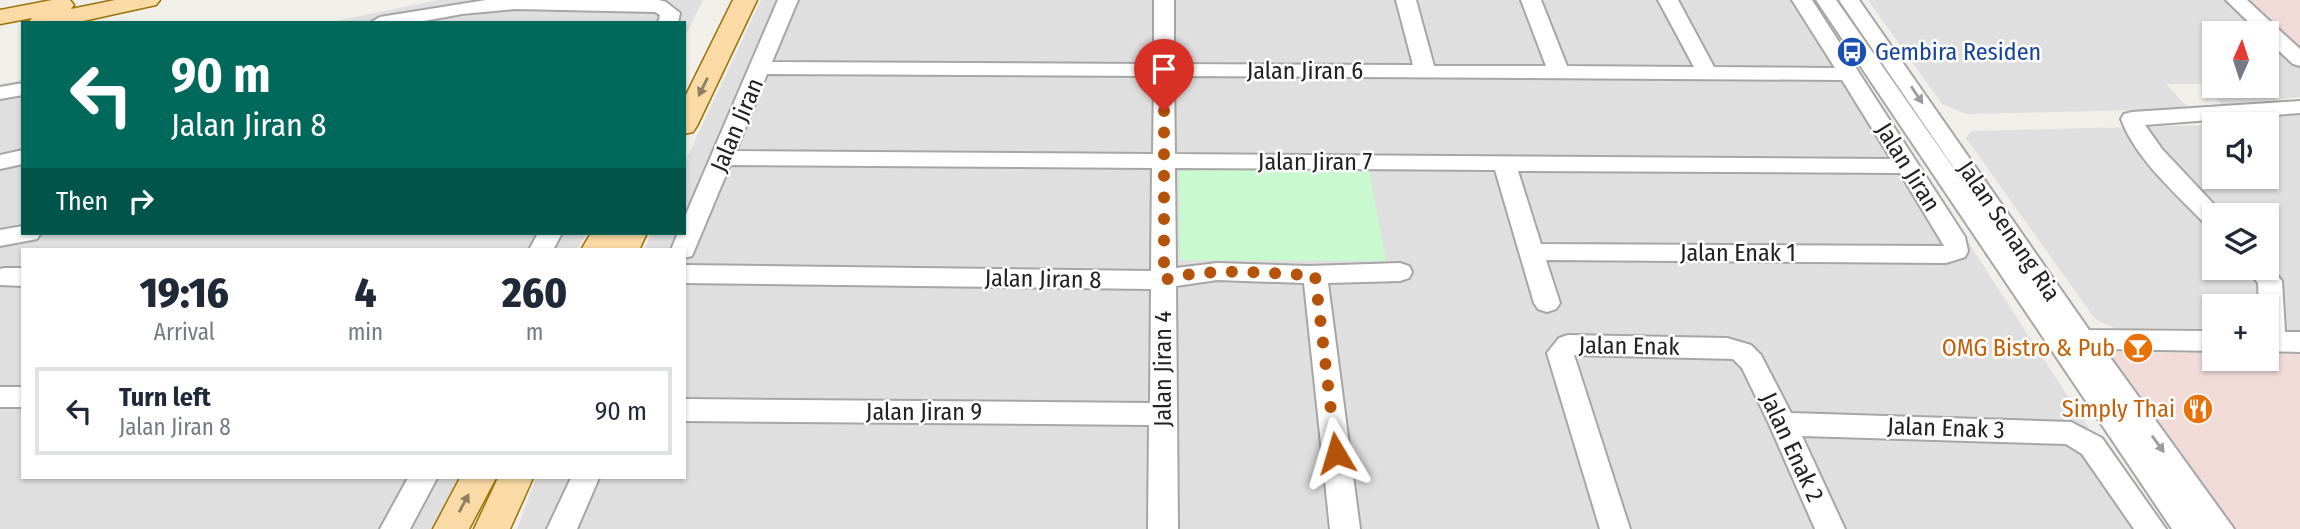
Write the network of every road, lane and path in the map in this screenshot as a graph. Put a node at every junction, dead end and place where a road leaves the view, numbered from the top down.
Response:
1 (86, 0) edge
2 (148, 0) edge
3 (724, 0) edge
4 (745, 0) edge
5 (788, 0) edge
6 (1164, 0) edge
7 (1406, 0) edge
8 (1531, 0) edge
9 (1668, 0) edge
10 (1802, 0) edge
11 (1826, 0) edge
12 (1849, 0) edge
13 (2235, 0) edge
14 (0, 17) edge
15 (49, 21) edge
16 (391, 21) edge
17 (668, 21) edge
18 (21, 26) edge
19 (0, 31) edge
20 (2300, 60) edge
21 (761, 68) junction
22 (1164, 70) junction
23 (1425, 72) junction
24 (1559, 72) junction
25 (1707, 73) junction
26 (686, 74) edge
27 (1849, 74) junction
28 (21, 89) edge
29 (0, 93) edge
30 (2300, 107) edge
31 (686, 122) edge
32 (21, 157) edge
33 (723, 158) junction
34 (1164, 161) junction
35 (0, 162) edge
36 (1504, 163) junction
37 (1907, 166) junction
38 (2202, 206) edge
39 (21, 234) edge
40 (0, 238) edge
41 (684, 248) edge
42 (1531, 252) junction
43 (1946, 255) joint
44 (1401, 272) dead end
45 (686, 274) edge
46 (1315, 275) junction
47 (1164, 280) junction
48 (1547, 303) dead end
49 (2071, 339) junction
50 (2202, 341) edge
51 (2279, 342) edge
52 (2300, 342) edge
53 (1753, 365) joint
54 (0, 397) edge
55 (21, 397) edge
56 (686, 410) edge
57 (1163, 414) junction
58 (1783, 424) junction
59 (421, 479) edge
60 (477, 479) edge
61 (515, 479) edge
62 (585, 479) edge
63 (395, 529) edge
64 (452, 529) edge
65 (492, 529) edge
66 (562, 529) edge
67 (1163, 529) edge
68 (1345, 529) edge
69 (1615, 529) edge
70 (1830, 529) edge
71 (2151, 529) edge
72 (2189, 529) edge
73 (2219, 529) edge

1 - 14 main road
2 - 15 main road
3 - 26 main road
4 -> 31 main road
5 - 21 street, Jalan Jiran
6 - 22 street, Jalan Jiran 4
7 - 23 street
8 - 24 street
9 - 25 street
10 - 27 street, Jalan Jiran
11 - 49 street, Jalan Senang Ria
12 -> 49 street, Jalan Senang Ria
13 - 20 street
16 - 17 street
18 - 19 main road
21 - 22 street, Jalan Jiran 6
21 - 33 street, Jalan Jiran
22 - 23 street, Jalan Jiran 6
22 - 34 street, Jalan Jiran 4
23 - 24 street, Jalan Jiran 6
24 - 25 street, Jalan Jiran 6
25 - 27 street, Jalan Jiran 6
27 - 37 street, Jalan Jiran
28 - 29 street
30 - 38 street
32 - 35 street
33 - 34 street, Jalan Jiran 7
33 - 41 street, Jalan Jiran
34 - 36 street, Jalan Jiran 7
34 - 47 street, Jalan Jiran 4
36 - 37 street, Jalan Jiran 7
36 - 42 street
37 - 43 street, Jalan Jiran
39 - 40 street
42 - 43 street, Jalan Enak 1
42 - 48 street
44 - 46 street, Jalan Jiran 8
45 - 47 street, Jalan Jiran 8
46 - 47 street, Jalan Jiran 8
46 - 68 street
47 - 57 street, Jalan Jiran 4
49 - 50 street
49 - 72 street, Jalan Senang Ria
49 -> 73 street, Jalan Senang Ria
51 - 52 street
53 - 58 street, Jalan Enak 2
53 - 69 street, Jalan Enak
54 - 55 street
56 - 57 street, Jalan Jiran 9
57 - 67 street, Jalan Jiran 4
58 - 70 street, Jalan Enak 2
58 - 71 street, Jalan Enak 3
59 - 63 street
64 -> 60 main road
61 - 65 main road
62 - 66 street

